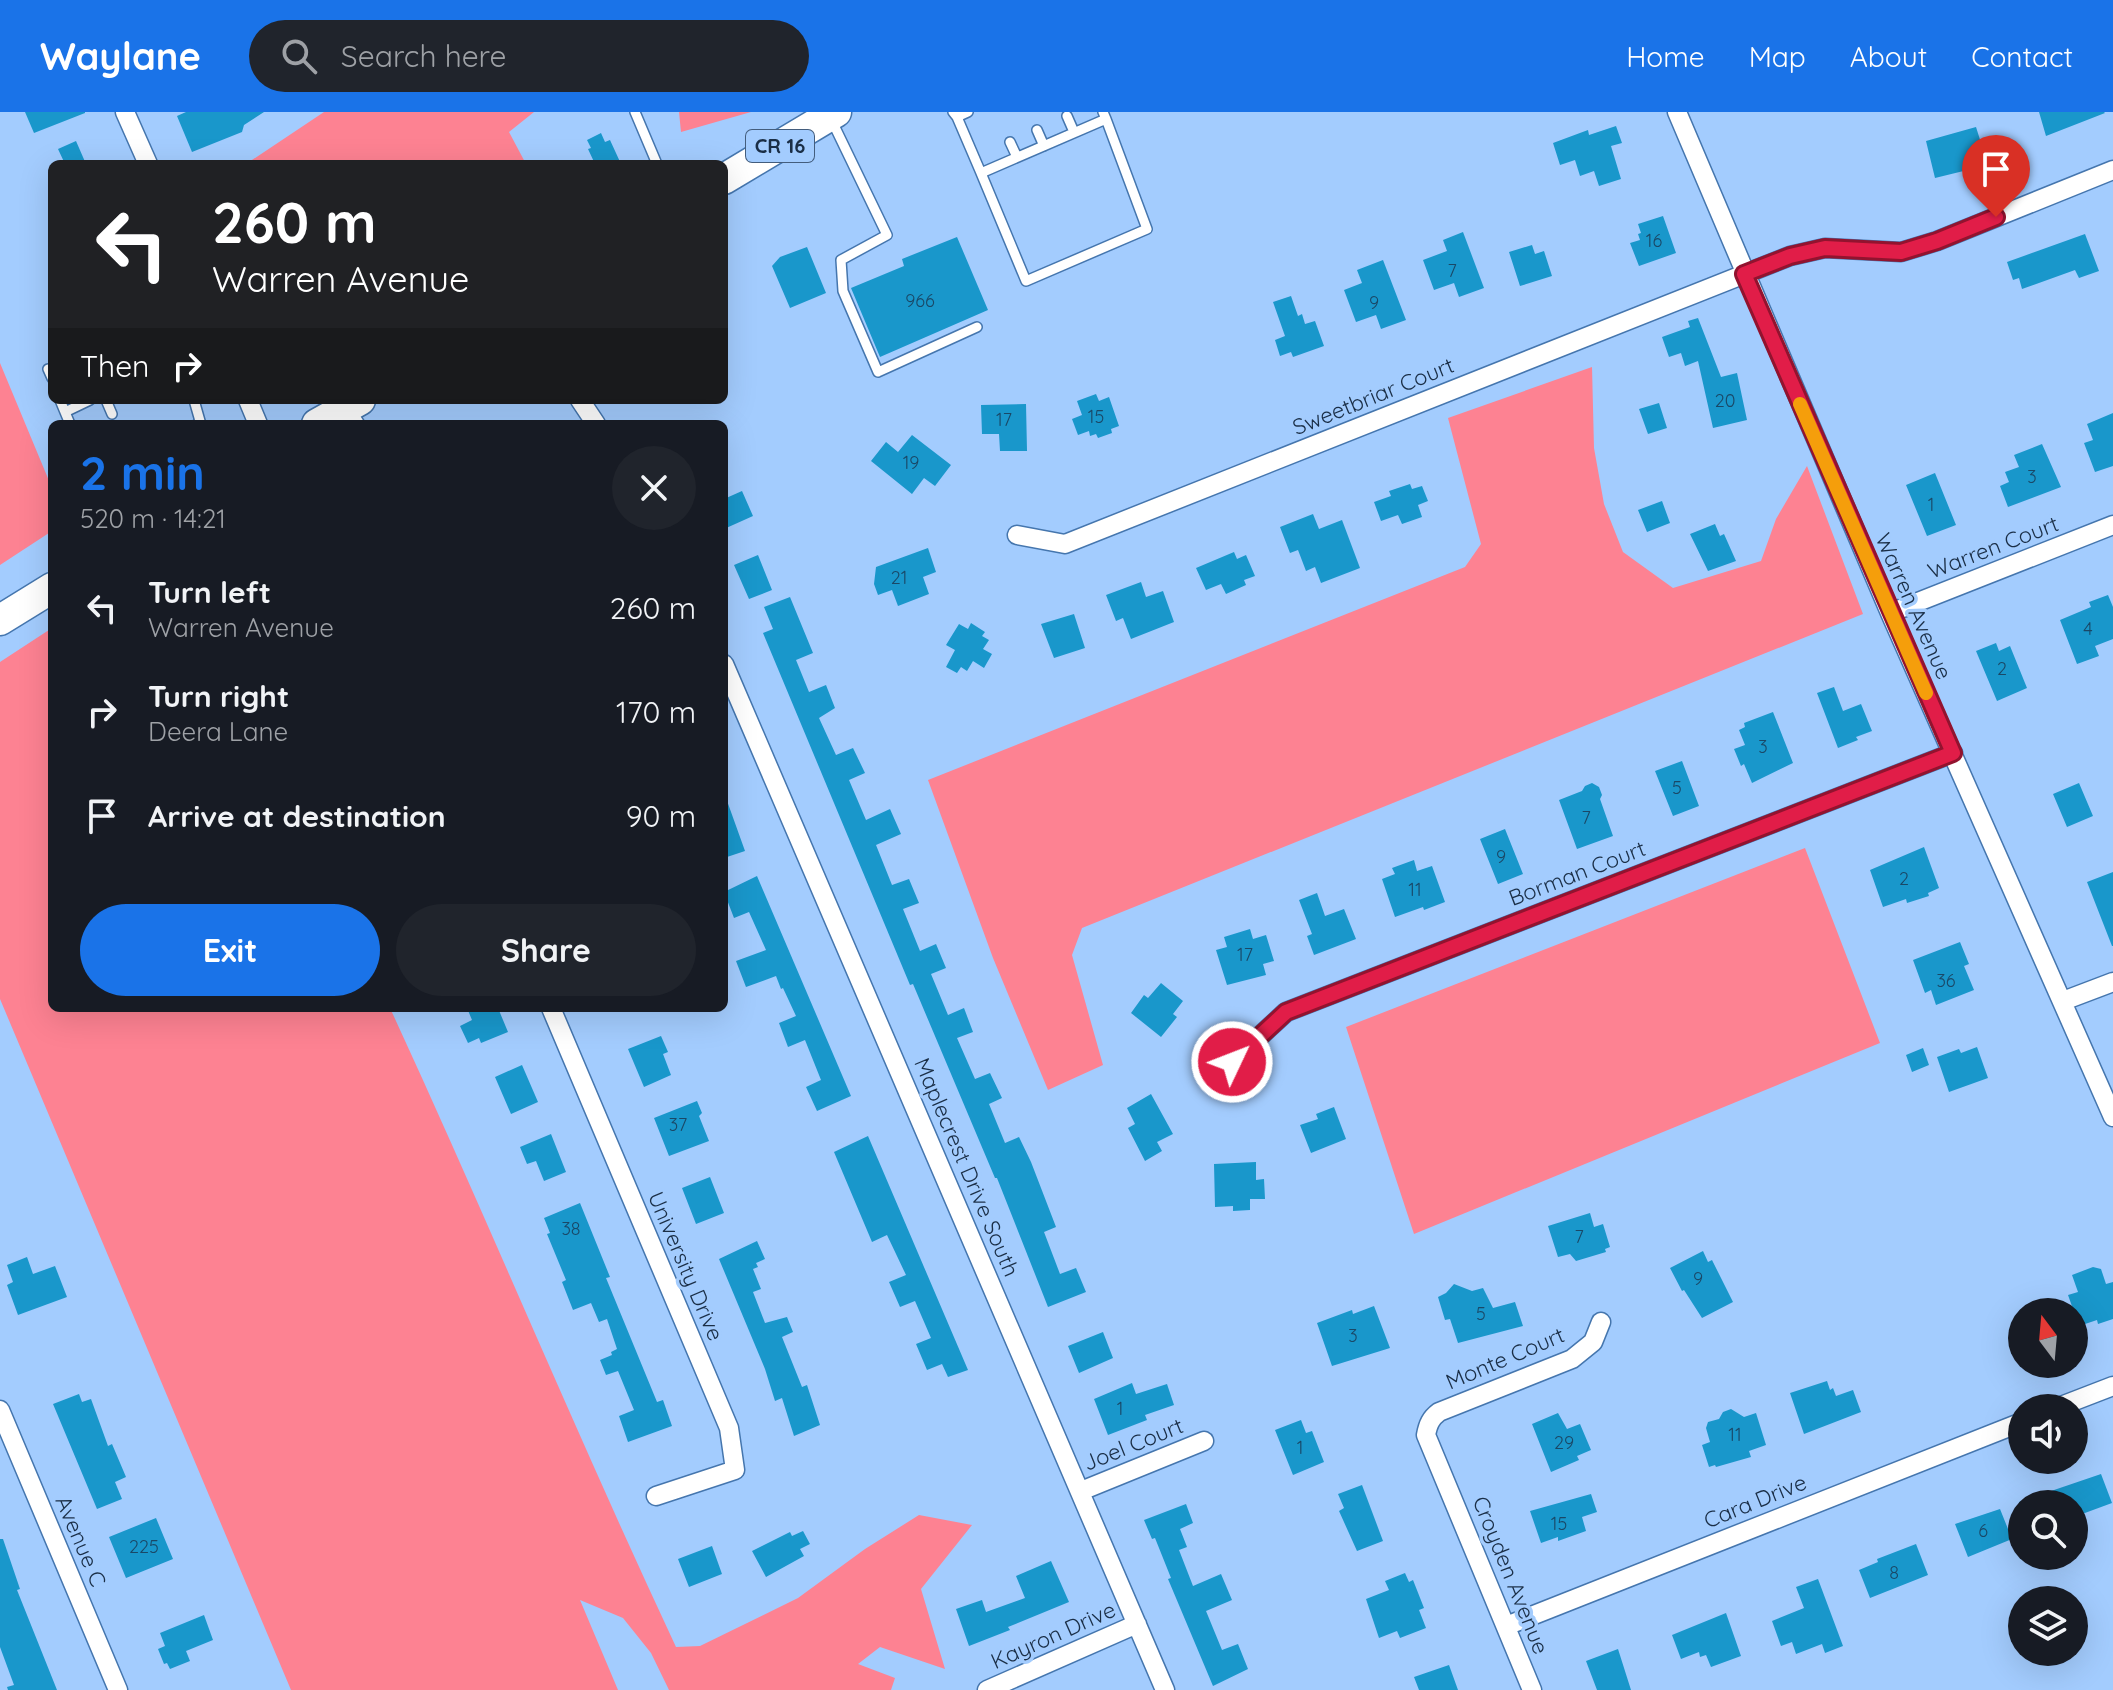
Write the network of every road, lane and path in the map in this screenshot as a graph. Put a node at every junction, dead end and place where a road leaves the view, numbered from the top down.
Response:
1 (125, 112) edge
2 (635, 112) edge
3 (968, 112) edge
4 (1677, 112) edge
5 (833, 114) edge
6 (955, 115) edge
7 (1104, 115) edge
8 (1067, 116) dead end
9 (1037, 130) dead end
10 (1074, 132) junction
11 (1010, 142) dead end
12 (1044, 146) junction
13 (1017, 157) junction
14 (146, 160) edge
15 (655, 160) edge
16 (2113, 170) edge
17 (981, 173) junction
18 (728, 177) edge
19 (1744, 274) junction
20 (977, 327) dead end
21 (62, 404) edge
22 (82, 404) edge
23 (108, 404) edge
24 (357, 410) edge
25 (65, 412) junction
26 (112, 414) dead end
27 (68, 420) edge
28 (328, 420) edge
29 (2113, 525) edge
30 (1017, 535) dead end
31 (48, 590) edge
32 (1890, 613) junction
33 (0, 620) edge
34 (728, 673) edge
35 (1953, 753) junction
36 (2113, 982) edge
37 (2063, 1001) junction
38 (553, 1012) edge
39 (1232, 1062) dead end
40 (2113, 1117) edge
41 (1601, 1322) dead end
42 (2113, 1386) edge
43 (2088, 1396) edge
44 (0, 1410) edge
45 (2008, 1428) edge
46 (1204, 1441) dead end
47 (1445, 1478) joint
48 (1081, 1491) junction
49 (656, 1496) dead end
50 (1137, 1624) junction
51 (1506, 1626) junction
52 (118, 1690) edge
53 (987, 1690) edge
54 (1165, 1690) edge
55 (1532, 1690) edge

1 - 14 street
2 - 15 lane
3 - 6 lane
4 - 19 street, Warren Avenue
5 - 18 main road, CR 16
5 - 20 lane
6 - 17 lane
7 - 10 lane
7 - 17 lane
8 - 10 lane
9 - 12 lane
10 - 12 lane
11 - 13 lane
12 - 13 lane
13 - 17 lane
16 - 19 street, Sweetbriar Court
19 - 30 street, Sweetbriar Court
19 - 32 street, Warren Avenue
21 - 25 lane
22 - 25 lane
23 - 26 lane
24 - 28 main road
25 - 27 lane
29 - 32 street, Warren Court
31 - 33 main road
32 - 35 street, Warren Avenue
34 - 48 street, Maplecrest Drive South
35 - 37 street, Warren Avenue
35 - 39 street, Borman Court
36 - 37 street
37 - 40 street, Warren Avenue
38 - 49 street, University Drive
41 - 47 street, Monte Court
42 - 43 street
44 - 52 street, Avenue C
45 - 51 street, Cara Drive
46 - 48 street, Joel Court
47 - 51 street, Croyden Avenue
48 - 50 street, Maplecrest Drive South
50 - 53 street, Kayron Drive
50 - 54 street, Maplecrest Drive South
51 - 55 street, Croyden Avenue

